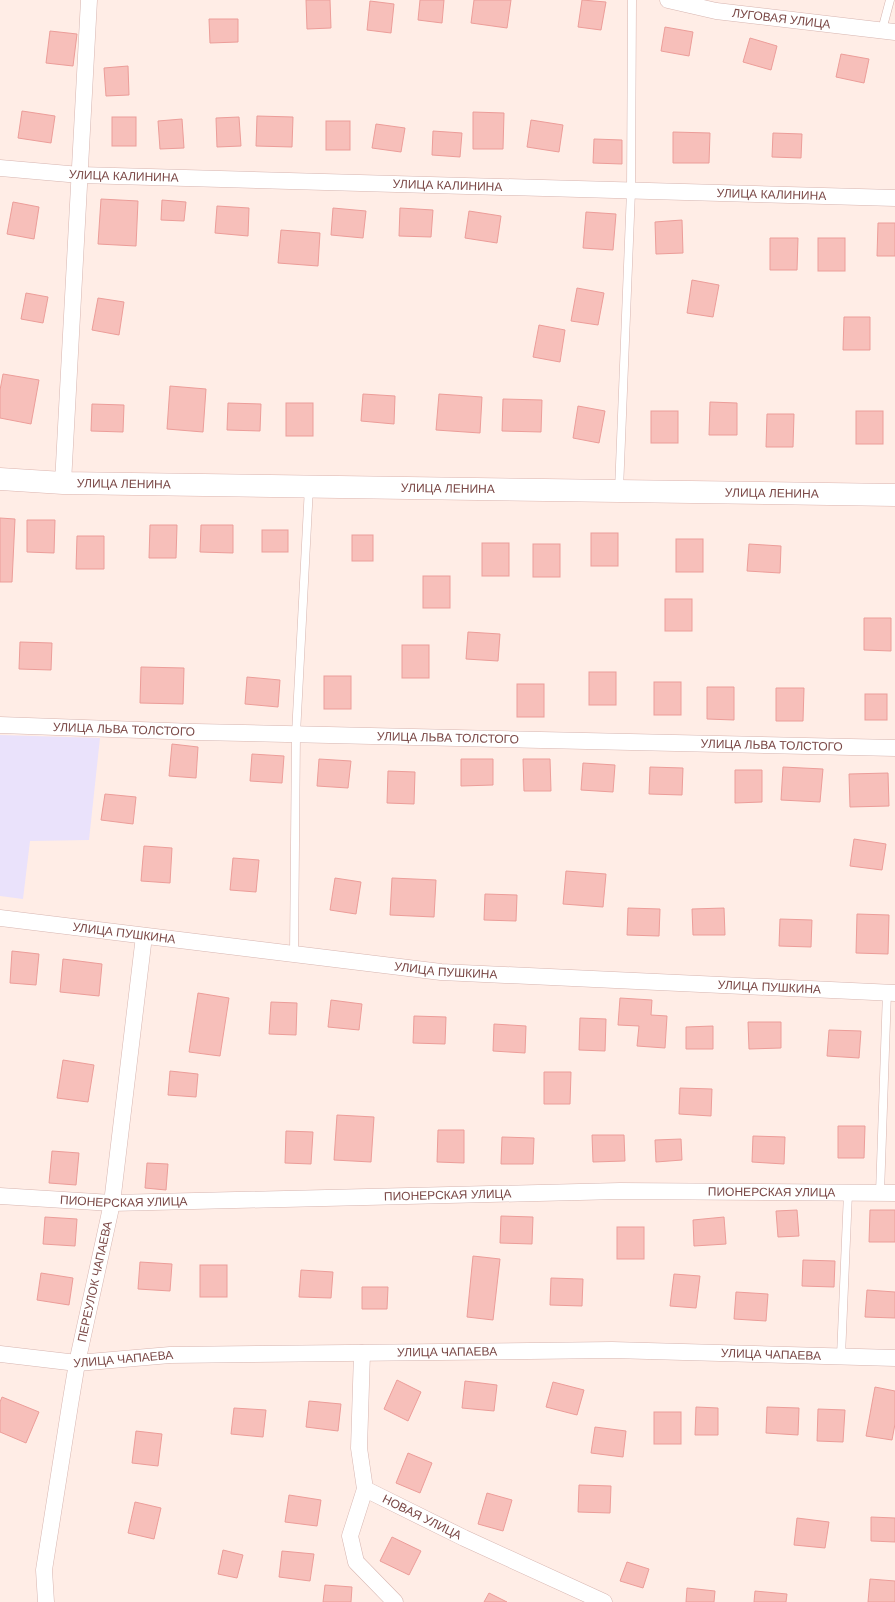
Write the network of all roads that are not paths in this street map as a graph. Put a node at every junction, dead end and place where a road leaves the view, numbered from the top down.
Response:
1 (89, 0) edge
2 (632, 0) edge
3 (668, 0) edge
4 (890, 0) edge
5 (888, 31) edge
6 (0, 168) edge
7 (80, 175) junction
8 (631, 190) junction
9 (895, 198) edge
10 (0, 479) edge
11 (63, 483) junction
12 (309, 486) junction
13 (618, 491) junction
14 (895, 495) edge
15 (0, 725) edge
16 (296, 734) junction
17 (895, 748) edge
18 (0, 918) edge
19 (144, 936) junction
20 (294, 954) junction
21 (891, 992) edge
22 (848, 1192) junction
23 (887, 1193) edge
24 (0, 1196) edge
25 (112, 1203) junction
26 (362, 1353) junction
27 (0, 1354) edge
28 (841, 1356) junction
29 (895, 1358) edge
30 (77, 1363) junction
31 (365, 1489) junction
32 (46, 1602) edge
33 (396, 1602) edge
34 (604, 1602) edge

1 - 7 street
2 - 8 lane
3 - 5 street, ЛУГОВАЯ УЛИЦА
4 - 5 lane
6 - 7 street, УЛИЦА КАЛИНИНА
7 - 8 street, УЛИЦА КАЛИНИНА
7 - 11 street
8 - 9 street, УЛИЦА КАЛИНИНА
8 - 13 lane
10 - 11 street, УЛИЦА ЛЕНИНА
11 - 12 street, УЛИЦА ЛЕНИНА
12 - 13 street, УЛИЦА ЛЕНИНА
12 - 16 lane
13 - 14 street, УЛИЦА ЛЕНИНА
15 - 16 street, УЛИЦА ЛЬВА ТОЛСТОГО
16 - 17 street, УЛИЦА ЛЬВА ТОЛСТОГО
16 - 20 lane
18 - 19 street, УЛИЦА ПУШКИНА
19 - 20 street, УЛИЦА ПУШКИНА
19 - 25 street, ПЕРЕУЛОК ЧАПАЕВА
20 - 21 street, УЛИЦА ПУШКИНА
21 - 23 lane
22 - 23 street, ПИОНЕРСКАЯ УЛИЦА
22 - 25 street, ПИОНЕРСКАЯ УЛИЦА
22 - 28 lane
24 - 25 street, ПИОНЕРСКАЯ УЛИЦА
25 - 30 street, ПЕРЕУЛОК ЧАПАЕВА
26 - 28 street, УЛИЦА ЧАПАЕВА
26 - 30 street, УЛИЦА ЧАПАЕВА
26 - 31 street
27 - 30 street, УЛИЦА ЧАПАЕВА
28 - 29 street, УЛИЦА ЧАПАЕВА
30 - 32 street, ПЕРЕУЛОК ЧАПАЕВА
31 - 33 street
31 - 34 street, НОВАЯ УЛИЦА

